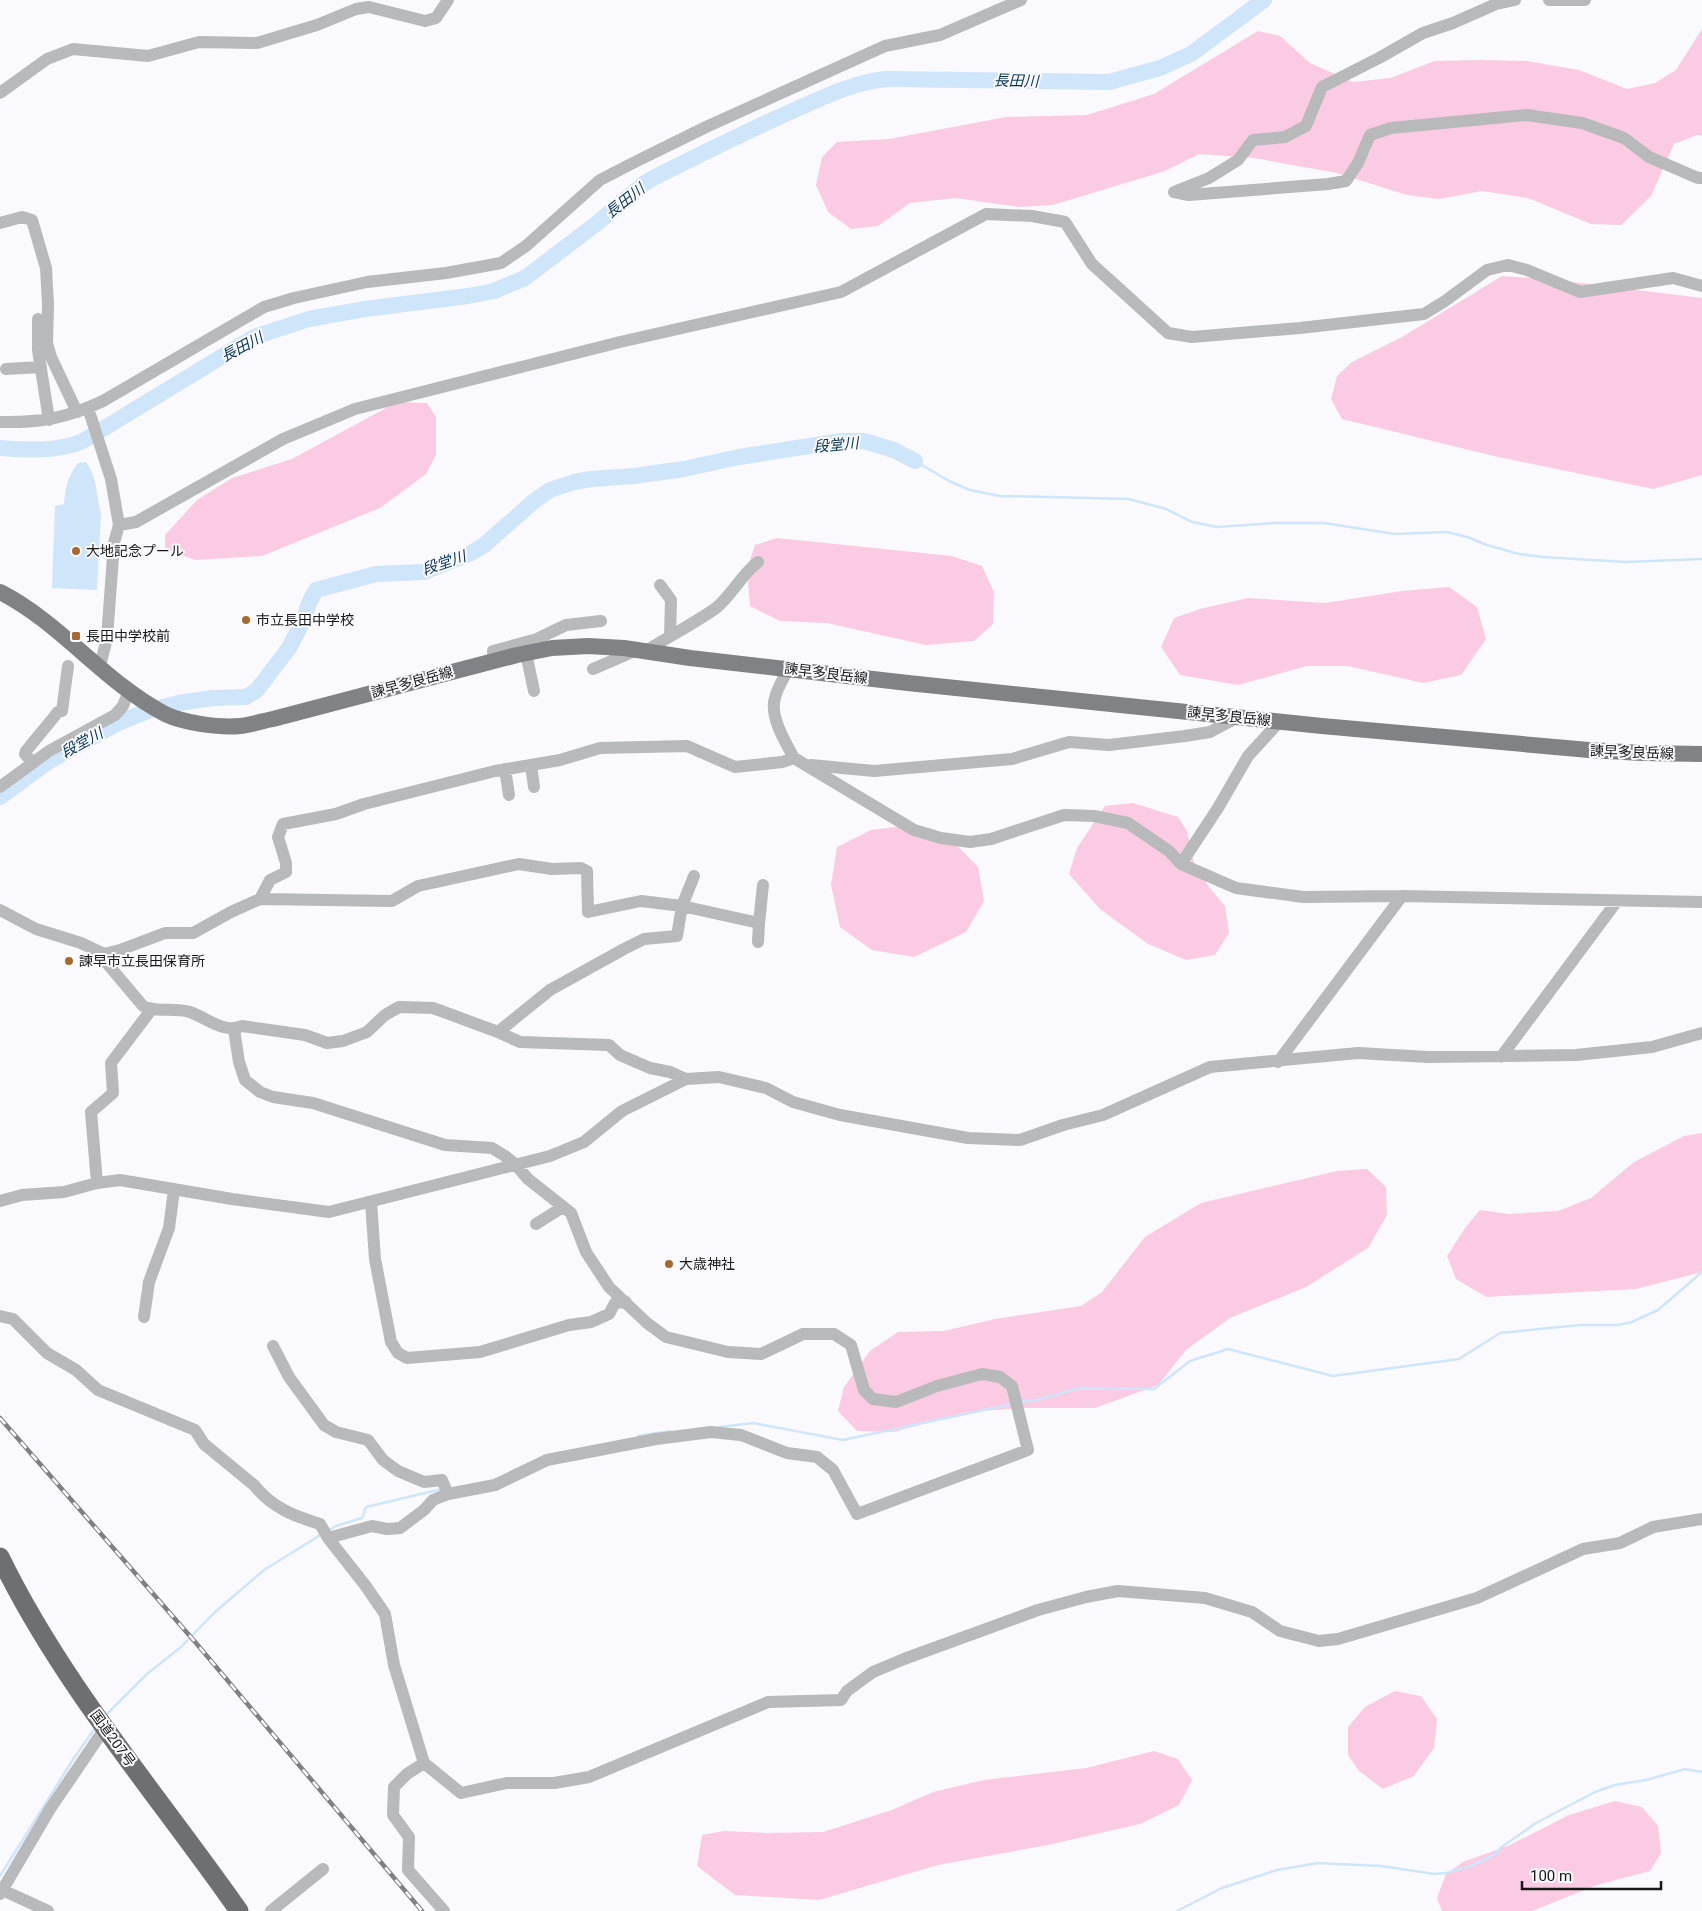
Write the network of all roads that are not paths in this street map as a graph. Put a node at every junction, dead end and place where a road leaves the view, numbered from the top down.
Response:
1 (448, 0) edge
2 (1021, 0) edge
3 (1515, 0) edge
4 (1549, 0) edge
5 (1585, 0) edge
6 (0, 93) edge
7 (1702, 178) edge
8 (0, 223) edge
9 (1702, 286) edge
10 (38, 319) dead end
11 (41, 367) junction
12 (6, 369) dead end
13 (85, 412) junction
14 (50, 420) junction
15 (0, 422) edge
16 (119, 525) junction
17 (758, 562) dead end
18 (660, 585) dead end
19 (0, 592) edge
20 (601, 621) dead end
21 (670, 636) junction
22 (642, 650) junction
23 (526, 653) junction
24 (494, 661) junction
25 (68, 666) dead end
26 (100, 666) junction
27 (593, 669) dead end
28 (788, 669) junction
29 (534, 691) dead end
30 (134, 694) junction
31 (1238, 717) junction
32 (1280, 721) junction
33 (1702, 754) edge
34 (794, 758) junction
35 (33, 763) junction
36 (531, 765) junction
37 (806, 765) junction
38 (505, 769) junction
39 (0, 787) edge
40 (534, 787) dead end
41 (509, 795) dead end
42 (1181, 864) junction
43 (694, 876) dead end
44 (763, 885) dead end
45 (1402, 896) junction
46 (260, 899) junction
47 (1617, 901) junction
48 (1702, 902) edge
49 (682, 906) junction
50 (0, 910) edge
51 (759, 924) junction
52 (758, 942) dead end
53 (104, 954) junction
54 (151, 1010) junction
55 (234, 1029) junction
56 (498, 1032) junction
57 (1702, 1033) edge
58 (1501, 1057) junction
59 (1278, 1062) junction
60 (686, 1079) junction
61 (516, 1165) junction
62 (97, 1184) junction
63 (174, 1190) junction
64 (0, 1201) edge
65 (371, 1202) junction
66 (563, 1206) junction
67 (536, 1224) dead end
68 (626, 1302) junction
69 (0, 1316) edge
70 (144, 1317) dead end
71 (272, 1346) dead end
72 (445, 1488) junction
73 (1702, 1519) edge
74 (326, 1534) junction
75 (2, 1564) edge
76 (102, 1724) junction
77 (424, 1763) junction
78 (323, 1869) dead end
79 (1, 1891) edge
80 (48, 1911) edge
81 (239, 1911) edge
82 (271, 1911) edge
83 (444, 1911) edge

1 - 6 street
2 - 13 street
3 - 7 street
4 - 5 street
8 - 13 street
9 - 16 street
10 - 11 street
11 - 12 street
11 - 14 street
13 - 14 street
13 - 16 street
14 - 15 street
16 - 26 street
17 - 21 street
18 - 21 street
19 - 26 main road, 諫早多良岳線
20 - 24 street
21 - 22 street
22 - 23 main road, 諫早多良岳線
22 - 27 street
22 - 28 main road, 諫早多良岳線
23 - 24 main road, 諫早多良岳線
23 - 29 street
24 - 30 main road, 諫早多良岳線
25 - 35 street
26 - 30 main road, 諫早多良岳線
28 - 31 main road, 諫早多良岳線
28 - 34 street
30 - 35 street
31 - 32 main road, 諫早多良岳線
31 - 37 street
32 - 33 main road, 諫早多良岳線
32 - 42 street
34 - 36 street
34 - 37 street
35 - 39 street
36 - 38 street
36 - 40 street
37 - 42 street
38 - 41 street
38 - 46 street
42 - 45 street
43 - 49 street
44 - 51 street
45 - 47 street
45 - 59 street
46 - 49 street
46 - 53 street
47 - 48 street
47 - 58 street
49 - 51 street
49 - 56 street
50 - 53 street
51 - 52 street
53 - 54 street
54 - 55 street
54 - 62 street
55 - 56 street
55 - 61 street
56 - 60 street
57 - 58 street
58 - 59 street
59 - 60 street
60 - 61 street
61 - 65 street
61 - 66 street
62 - 63 street
62 - 64 street
63 - 65 street
63 - 70 street
65 - 68 street
66 - 67 street
66 - 68 street
68 - 72 street
69 - 74 street
71 - 72 street
72 - 74 street
73 - 77 street
74 - 77 street
75 - 76 highway, 国道207号
76 - 79 street
76 - 81 highway, 国道207号
77 - 83 street
78 - 82 street
79 - 80 street

